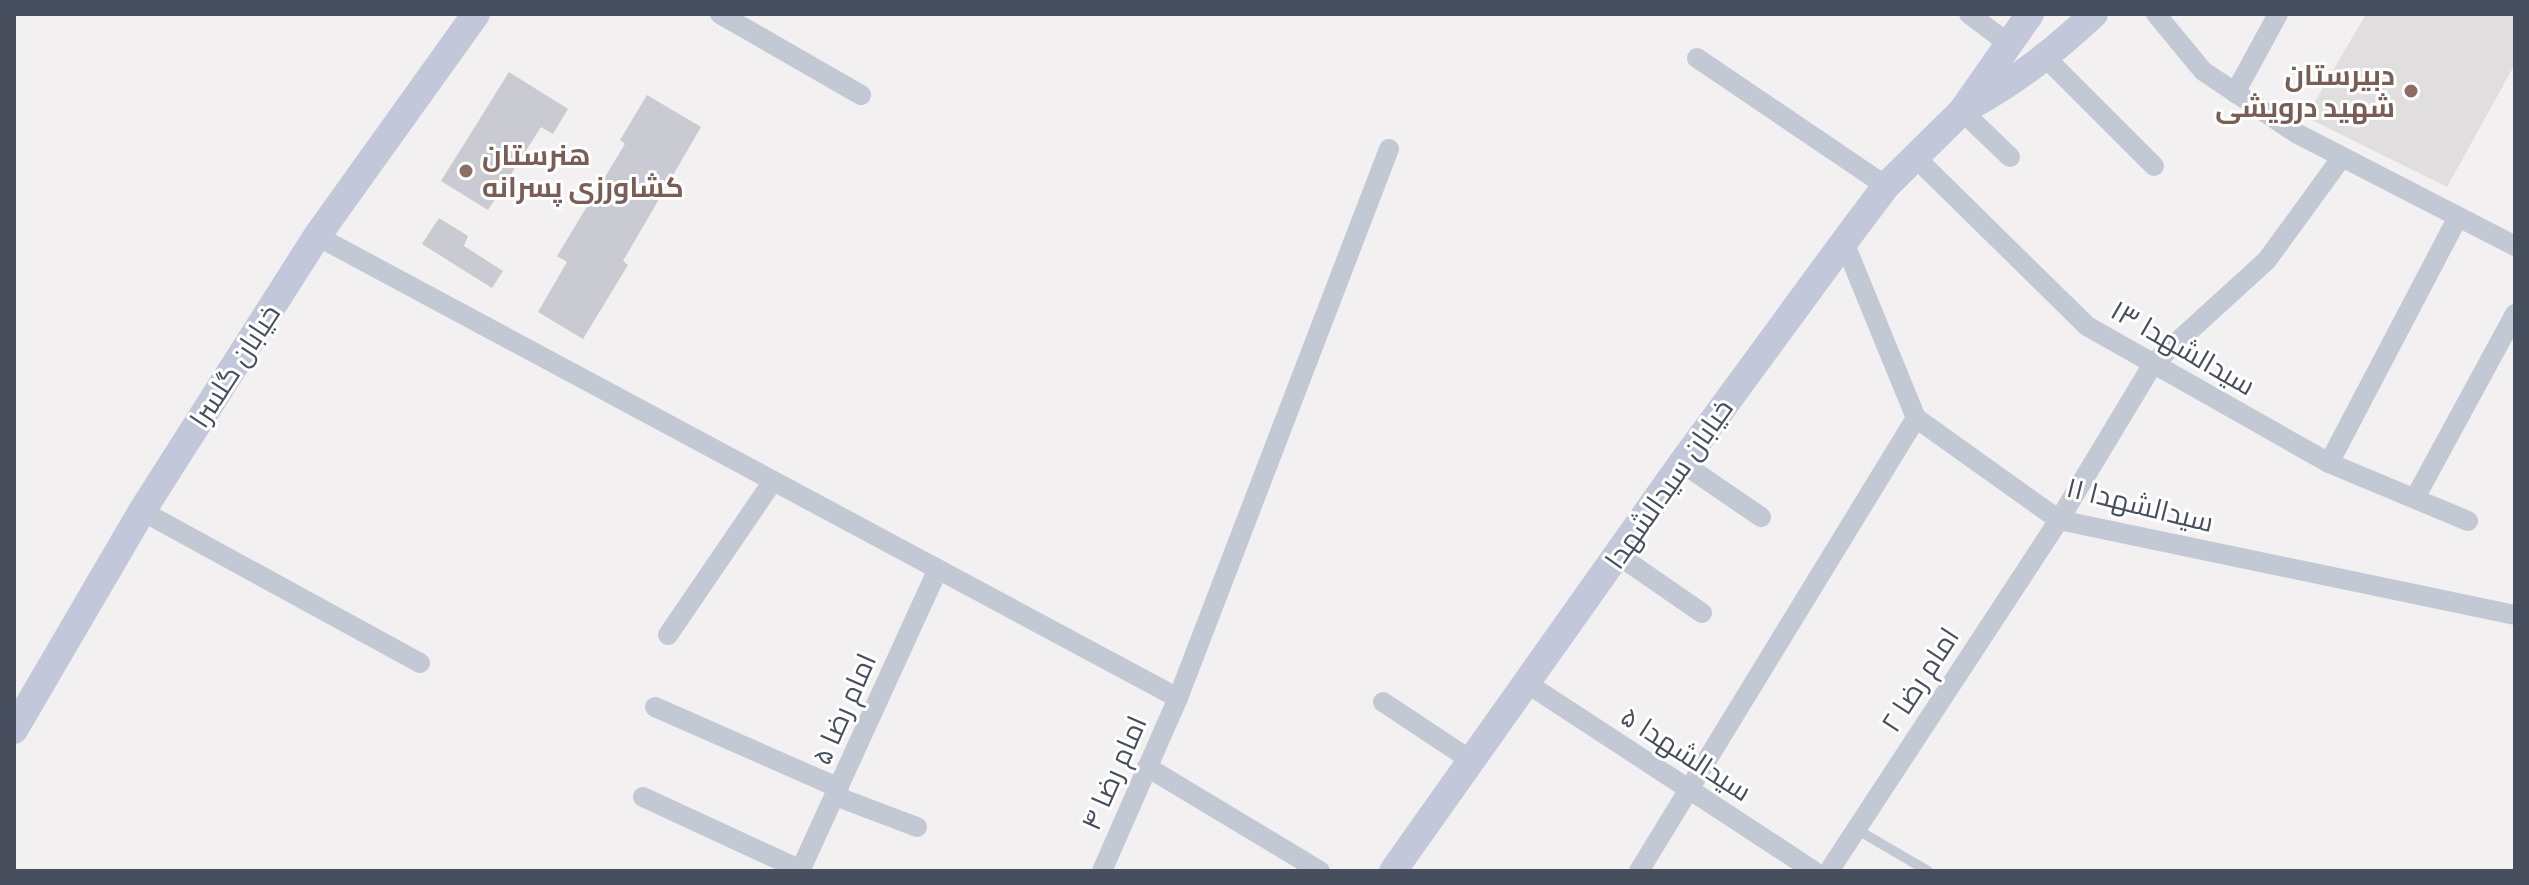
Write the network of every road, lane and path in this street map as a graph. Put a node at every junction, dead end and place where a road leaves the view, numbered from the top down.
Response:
1 (476, 14) edge
2 (720, 14) edge
3 (1969, 14) edge
4 (2030, 14) edge
5 (2094, 14) edge
6 (2156, 14) edge
7 (2278, 14) edge
8 (2009, 44) junction
9 (1697, 58) dead end
10 (2046, 58) junction
11 (2235, 93) junction
12 (861, 95) dead end
13 (1962, 111) junction
14 (1389, 149) dead end
15 (2010, 157) dead end
16 (2342, 157) junction
17 (1917, 159) junction
18 (2154, 166) dead end
19 (1886, 186) junction
20 (2458, 217) junction
21 (317, 236) junction
22 (1844, 242) junction
23 (2515, 245) edge
24 (2515, 314) edge
25 (2153, 364) junction
26 (1916, 418) junction
27 (1682, 463) junction
28 (2329, 463) junction
29 (773, 481) junction
30 (2415, 498) junction
31 (142, 511) junction
32 (1761, 517) dead end
33 (2059, 520) junction
34 (2468, 521) dead end
35 (1618, 555) junction
36 (938, 569) junction
37 (1702, 613) dead end
38 (2515, 615) edge
39 (668, 635) dead end
40 (420, 663) dead end
41 (1528, 684) junction
42 (1178, 698) junction
43 (1383, 702) dead end
44 (655, 707) dead end
45 (14, 730) edge
46 (1472, 761) junction
47 (1147, 767) junction
48 (1688, 788) junction
49 (837, 792) junction
50 (643, 797) dead end
51 (917, 827) dead end
52 (1856, 829) junction
53 (801, 871) edge
54 (1102, 871) edge
55 (1320, 871) edge
56 (1393, 871) edge
57 (1639, 871) edge
58 (1814, 871) edge
59 (1829, 871) edge
60 (1928, 871) edge

1 - 21 street, خیابان گلسرا
2 - 12 street
3 - 8 street
4 - 8 street
5 - 10 street
6 - 11 street
7 - 11 street
8 - 13 street
9 - 19 street
10 - 13 street
10 - 18 street
11 - 16 street
13 - 15 street
13 - 17 street, خیابان سیدالشهدا
14 - 42 street, امام رضا ۴
16 - 20 street
16 - 25 street, امام رضا ۲
17 - 19 street, خیابان سیدالشهدا
17 - 25 street, سیدالشهدا ۱۳
19 - 22 street, خیابان سیدالشهدا
20 - 23 street
20 - 28 street
21 - 29 street
21 - 31 street, خیابان گلسرا
22 - 26 street
22 - 27 street, خیابان سیدالشهدا
24 - 30 street
25 - 28 street, سیدالشهدا ۱۳
25 - 33 street, امام رضا ۲
26 - 33 street, سیدالشهدا ۱۱
26 - 48 street
27 - 32 street
27 - 35 street, خیابان سیدالشهدا
28 - 30 street, سیدالشهدا ۱۳
29 - 36 street
29 - 39 street
30 - 34 street, سیدالشهدا ۱۳
31 - 40 street
31 - 45 street, خیابان گلسرا
33 - 38 street, سیدالشهدا ۱۱
33 - 52 street, امام رضا ۲
35 - 37 street
35 - 41 street, خیابان سیدالشهدا
36 - 42 street
36 - 49 street, امام رضا ۵
41 - 46 street, خیابان سیدالشهدا
41 - 48 street, سیدالشهدا ۵
42 - 47 street, امام رضا ۴
43 - 46 street
44 - 49 street
46 - 56 street, خیابان سیدالشهدا
47 - 54 street, امام رضا ۴
47 - 55 street
48 - 57 street
48 - 58 street, سیدالشهدا ۵
49 - 51 street
49 - 53 street, امام رضا ۵
50 - 53 street
52 - 59 street, امام رضا ۲
52 - 60 lane

